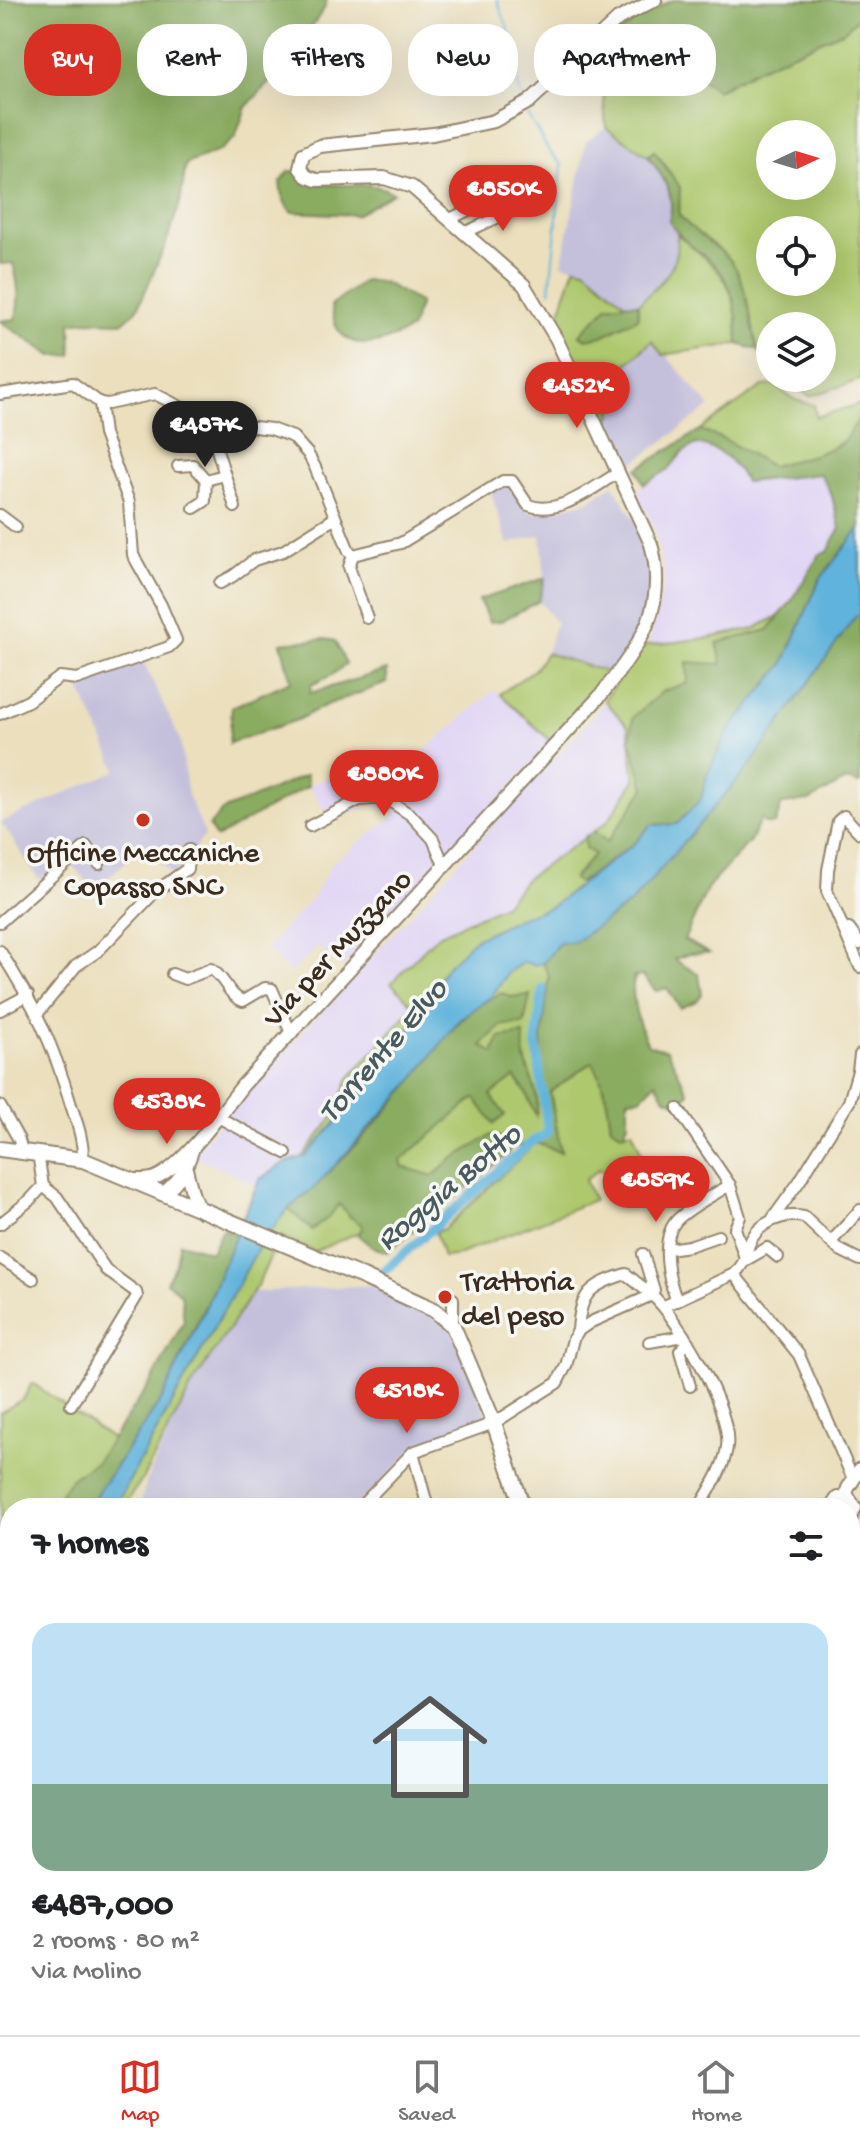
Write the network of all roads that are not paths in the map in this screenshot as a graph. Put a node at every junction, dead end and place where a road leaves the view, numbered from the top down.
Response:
1 (655, 0) edge
2 (502, 194) dead end
3 (527, 204) dead end
4 (450, 219) junction
5 (466, 232) junction
6 (0, 394) edge
7 (100, 403) junction
8 (208, 421) junction
9 (178, 466) dead end
10 (618, 473) junction
11 (224, 475) junction
12 (206, 480) junction
13 (235, 507) dead end
14 (194, 508) dead end
15 (0, 515) edge
16 (335, 518) junction
17 (16, 527) dead end
18 (353, 555) junction
19 (220, 583) dead end
20 (367, 618) dead end
21 (0, 714) edge
22 (310, 826) dead end
23 (860, 833) edge
24 (189, 850) dead end
25 (99, 864) dead end
26 (445, 867) junction
27 (838, 915) junction
28 (0, 922) edge
29 (860, 944) edge
30 (0, 951) edge
31 (860, 967) edge
32 (172, 974) dead end
33 (28, 995) junction
34 (0, 1010) edge
35 (38, 1013) junction
36 (291, 1033) junction
37 (860, 1055) edge
38 (0, 1106) edge
39 (678, 1109) dead end
40 (218, 1117) junction
41 (194, 1144) junction
42 (0, 1149) edge
43 (22, 1151) junction
44 (38, 1153) junction
45 (286, 1153) dead end
46 (83, 1160) junction
47 (186, 1169) junction
48 (166, 1173) junction
49 (132, 1180) junction
50 (730, 1185) junction
51 (43, 1186) junction
52 (162, 1194) junction
53 (860, 1210) edge
54 (201, 1211) junction
55 (772, 1220) junction
56 (0, 1224) edge
57 (718, 1236) dead end
58 (831, 1242) junction
59 (668, 1249) junction
60 (643, 1254) dead end
61 (778, 1257) dead end
62 (0, 1258) edge
63 (746, 1260) junction
64 (860, 1260) edge
65 (734, 1274) junction
66 (33, 1279) dead end
67 (652, 1295) junction
68 (453, 1299) dead end
69 (677, 1301) junction
70 (664, 1306) junction
71 (453, 1326) junction
72 (578, 1331) junction
73 (686, 1339) junction
74 (649, 1342) dead end
75 (690, 1386) dead end
76 (71, 1405) dead end
77 (494, 1423) junction
78 (413, 1452) junction
79 (856, 1474) edge
80 (373, 1492) junction
81 (368, 1498) edge
82 (374, 1498) edge
83 (425, 1498) edge
84 (519, 1498) edge
85 (704, 1498) edge
86 (845, 1498) edge

1 - 4 street, Via per Muzzano
2 - 4 street
3 - 5 street
4 - 5 street, Via per Muzzano
5 - 10 street, Via per Muzzano
6 - 7 street
7 - 8 street
7 - 21 street
8 - 11 street
8 - 16 street
9 - 12 street
10 - 18 street
10 - 26 street, Via per Muzzano
11 - 12 street
11 - 13 street
12 - 14 street
15 - 17 street
16 - 18 street
16 - 19 street
18 - 20 street
22 - 26 street
23 - 27 street
24 - 35 street
25 - 28 street
26 - 36 street, Via per Muzzano
27 - 29 street
27 - 31 street
30 - 33 street
32 - 36 street
33 - 34 street
33 - 35 street
35 - 46 street
36 - 40 street, Via per Muzzano
37 - 55 street
38 - 43 street
39 - 50 street
40 - 41 street, Via per Muzzano
40 - 45 street
41 - 47 street, Via per Muzzano
41 - 48 street, Via per Muzzano
42 - 43 main road
43 - 44 main road
44 - 46 main road
44 - 51 street
46 - 49 main road
47 - 52 street, Via per Muzzano
47 - 54 street
48 - 49 street
48 - 52 street
49 - 52 main road
50 - 59 street
50 - 63 street
51 - 56 street
51 - 76 street
52 - 54 main road
53 - 58 street
54 - 71 main road
55 - 58 street
55 - 63 street
57 - 59 street
58 - 64 street
59 - 69 street
60 - 67 street
61 - 63 street
62 - 66 street
63 - 65 street
65 - 69 street
65 - 79 street
67 - 70 street
67 - 72 street
67 - 72 street
68 - 71 street
69 - 70 street
70 - 73 street
71 - 77 main road
72 - 77 street
73 - 74 street
73 - 75 street
73 - 85 street
77 - 78 street
77 - 84 main road
78 - 80 street
78 - 83 street
79 - 86 street
80 - 81 street
80 - 82 street

